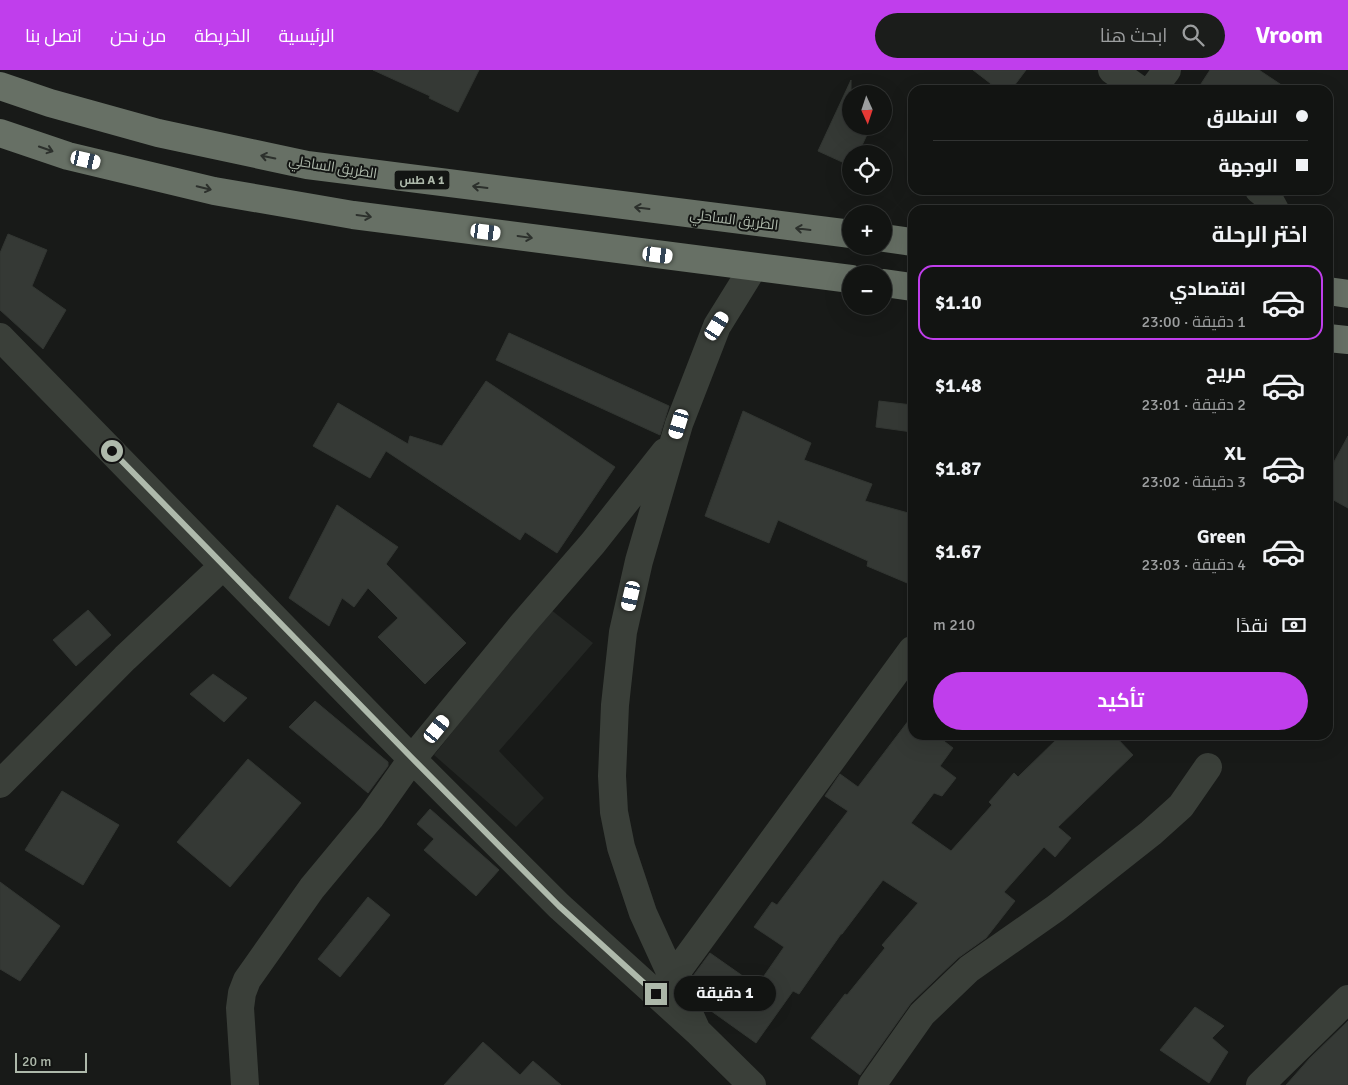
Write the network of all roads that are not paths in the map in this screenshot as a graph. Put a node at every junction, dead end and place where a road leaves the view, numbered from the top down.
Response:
1 (1112, 70) edge
2 (1167, 70) edge
3 (1133, 85) edge
4 (1156, 85) edge
5 (0, 86) edge
6 (0, 133) edge
7 (1265, 195) edge
8 (1272, 205) edge
9 (842, 233) edge
10 (892, 239) edge
11 (908, 241) edge
12 (753, 268) junction
13 (842, 279) edge
14 (892, 285) edge
15 (908, 287) edge
16 (1333, 292) edge
17 (1348, 294) edge
18 (0, 337) edge
19 (1333, 338) edge
20 (1348, 340) edge
21 (674, 441) junction
22 (223, 566) junction
23 (908, 655) edge
24 (412, 758) junction
25 (1208, 767) dead end
26 (0, 784) edge
27 (673, 977) junction
28 (1348, 999) edge
29 (697, 1031) junction
30 (245, 1085) edge
31 (752, 1085) edge
32 (872, 1085) edge
33 (1260, 1085) edge

1 - 3 street
2 - 4 street
9 -> 5 highway, الطريق الساحلي / طس A 1
6 -> 12 highway
7 - 8 street
10 - 11 highway
12 - 13 highway
12 - 21 street
14 - 15 highway
16 - 17 highway
18 - 22 street
19 - 20 highway
21 - 24 street
21 - 27 street
22 - 24 street
22 - 26 street
23 - 27 street
24 - 29 street
24 - 30 street
25 - 32 street
27 - 29 street
28 - 33 street
29 - 31 street

